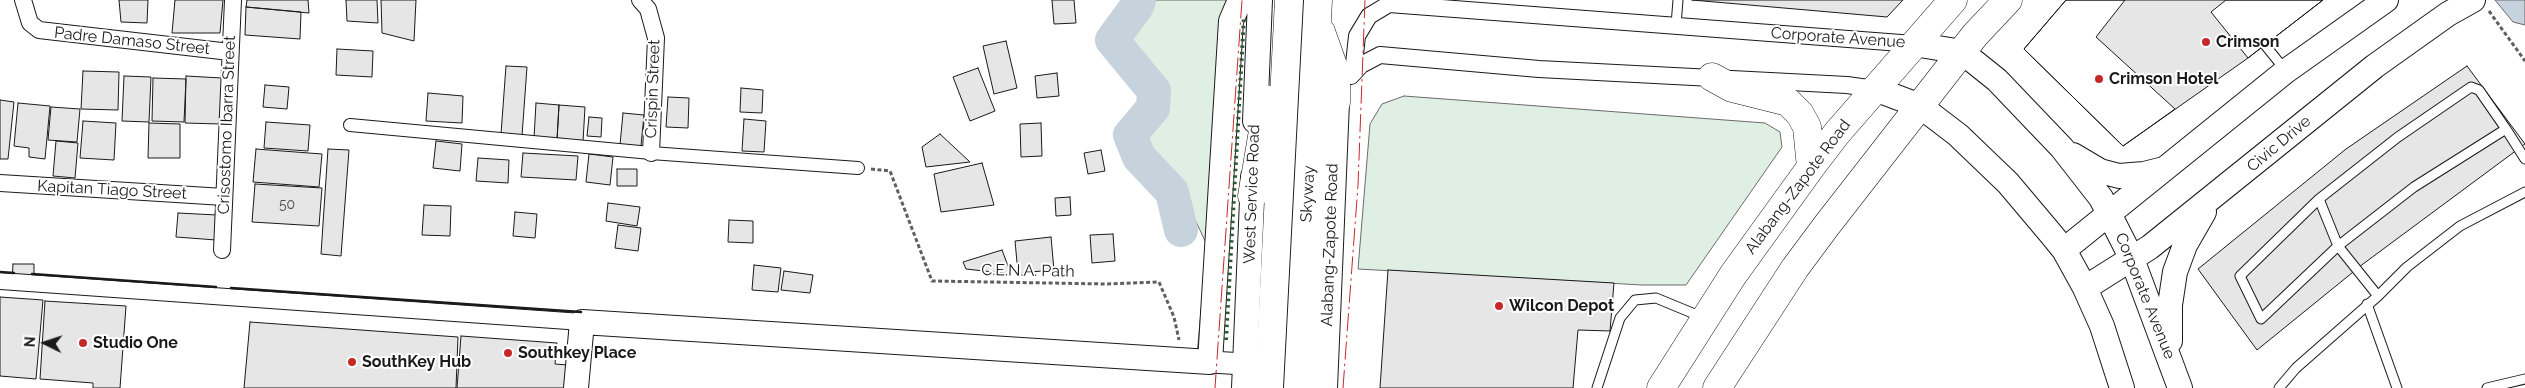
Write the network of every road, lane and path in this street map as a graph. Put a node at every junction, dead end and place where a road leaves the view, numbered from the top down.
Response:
1 (23, 0) edge
2 (233, 0) edge
3 (640, 0) edge
4 (1240, 0) edge
5 (1260, 0) edge
6 (1678, 0) edge
7 (1953, 0) edge
8 (2008, 0) edge
9 (2386, 0) edge
10 (2479, 3) edge
11 (1288, 5) edge
12 (1317, 11) edge
13 (1676, 25) junction
14 (1914, 44) junction
15 (2265, 45) dead end
16 (230, 52) junction
17 (1962, 52) junction
18 (2525, 61) edge
19 (2286, 71) junction
20 (1353, 73) junction
21 (1712, 77) junction
22 (1875, 89) junction
23 (1336, 102) junction
24 (1920, 106) junction
25 (350, 125) dead end
26 (2506, 129) junction
27 (2062, 148) junction
28 (651, 153) junction
29 (2525, 160) edge
30 (1811, 167) junction
31 (858, 168) dead end
32 (2168, 168) junction
33 (890, 171) dead end
34 (0, 183) edge
35 (2525, 192) edge
36 (1252, 196) junction
37 (224, 197) junction
38 (2215, 197) junction
39 (2319, 199) junction
40 (2109, 214) junction
41 (2338, 246) junction
42 (222, 250) dead end
43 (2064, 250) junction
44 (2132, 259) junction
45 (0, 281) edge
46 (2085, 288) junction
47 (2378, 296) junction
48 (2367, 304) junction
49 (1704, 318) junction
50 (582, 322) junction
51 (1184, 360) junction
52 (1210, 362) junction
53 (1246, 364) junction
54 (2525, 379) edge
55 (2178, 380) edge
56 (576, 388) edge
57 (1244, 388) edge
58 (1269, 388) edge
59 (1298, 388) edge
60 (1324, 388) edge
61 (1597, 388) edge
62 (1661, 388) edge
63 (1716, 388) edge
64 (2122, 388) edge
65 (2279, 388) edge
66 (2397, 388) edge
67 (2486, 388) edge

1 - 16 street, Padre Damaso Street
2 - 16 street, Crisostomo Ibarra Street
3 - 28 street, Crispin Street
4 - 52 main road
5 - 36 main road, West Service Road
6 - 13 lane
7 - 14 highway, Alabang-Zapote Road
8 - 17 highway
9 - 19 main road
10 - 18 path
10 - 38 main road, Civic Drive
11 - 36 highway
11 - 58 highway, Skyway
12 - 23 highway
12 - 59 highway, Skyway
13 - 14 street, Corporate Avenue
13 - 20 street, Corporate Avenue
14 - 17 main road, Corporate Avenue
14 - 22 highway, Alabang-Zapote Road
15 - 19 lane
16 - 37 street, Crisostomo Ibarra Street
17 - 24 highway
17 - 27 main road, Corporate Avenue
19 - 32 main road
20 - 21 street, Corporate Avenue
20 - 23 street, Corporate Avenue
21 - 22 street, Corporate Avenue
21 - 30 highway
22 - 24 main road, Corporate Avenue
22 - 30 highway, Alabang-Zapote Road
23 - 60 main road, Alabang-Zapote Road
24 - 43 main road, Corporate Avenue
24 - 63 highway
25 - 28 street
26 - 29 lane
26 - 39 lane
26 - 41 lane
27 - 32 main road
27 - 40 main road, Corporate Avenue
28 - 31 street
30 - 49 highway, Alabang-Zapote Road
32 - 40 main road
33 - 51 path, C.E.N.A. Path
34 - 37 street, Kapitan Tiago Street
35 - 47 lane
36 - 53 main road, West Service Road
37 - 42 street, Crisostomo Ibarra Street
38 - 44 main road, Civic Drive
38 - 55 main road
39 - 41 lane
39 - 41 lane
40 - 43 main road
40 - 44 main road, Corporate Avenue
41 - 47 lane
43 - 46 main road, Corporate Avenue
44 - 46 main road, Civic Drive
44 - 55 main road, Corporate Avenue
45 - 50 street
46 - 64 main road, Corporate Avenue
47 - 48 lane
48 - 65 lane
48 - 66 lane
49 - 61 lane
49 - 62 highway, Alabang-Zapote Road
50 - 51 main road
50 - 56 main road
51 - 52 main road
52 - 53 street
53 - 57 main road, West Service Road
54 - 67 lane

